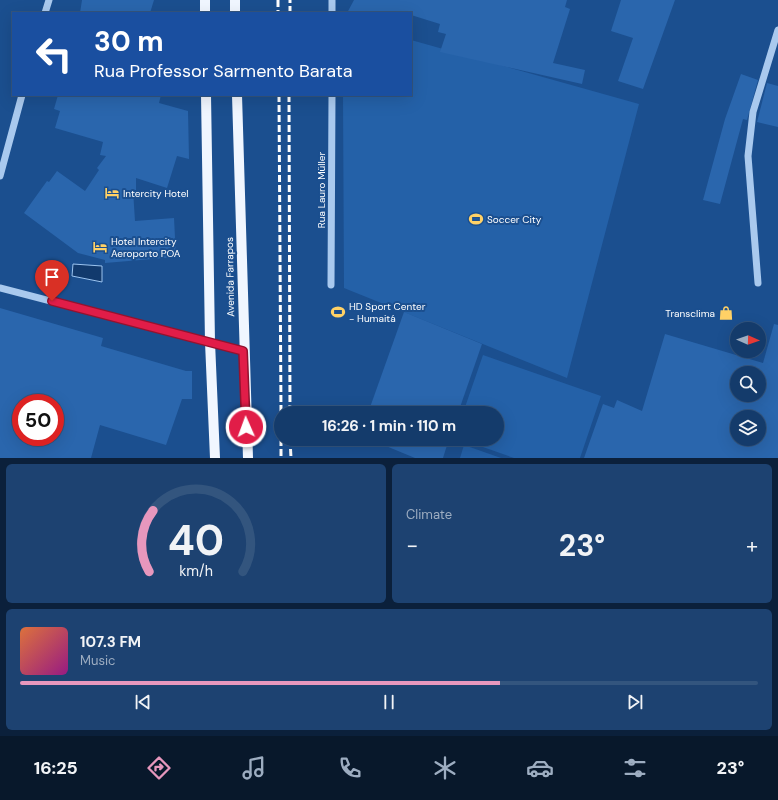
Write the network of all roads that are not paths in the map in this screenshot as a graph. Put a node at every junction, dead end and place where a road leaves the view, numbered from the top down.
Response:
1 (49, 0) edge
2 (205, 0) edge
3 (235, 0) edge
4 (332, 0) edge
5 (45, 12) edge
6 (205, 12) edge
7 (235, 12) edge
8 (332, 12) edge
9 (778, 30) edge
10 (22, 96) edge
11 (206, 96) edge
12 (237, 96) edge
13 (332, 96) edge
14 (0, 176) edge
15 (758, 283) dead end
16 (331, 285) dead end
17 (0, 288) edge
18 (210, 342) junction
19 (243, 351) junction
20 (215, 458) edge
21 (248, 458) edge

1 - 5 street
2 - 6 main road
3 - 7 main road
4 - 8 street
9 - 15 street
10 - 14 street
11 - 18 main road, Avenida Farrapos
12 - 19 main road, Avenida Farrapos
13 - 16 street, Rua Lauro Müller
17 - 18 street
18 - 19 street
18 - 20 main road, Avenida Farrapos
19 - 21 main road, Avenida Farrapos

